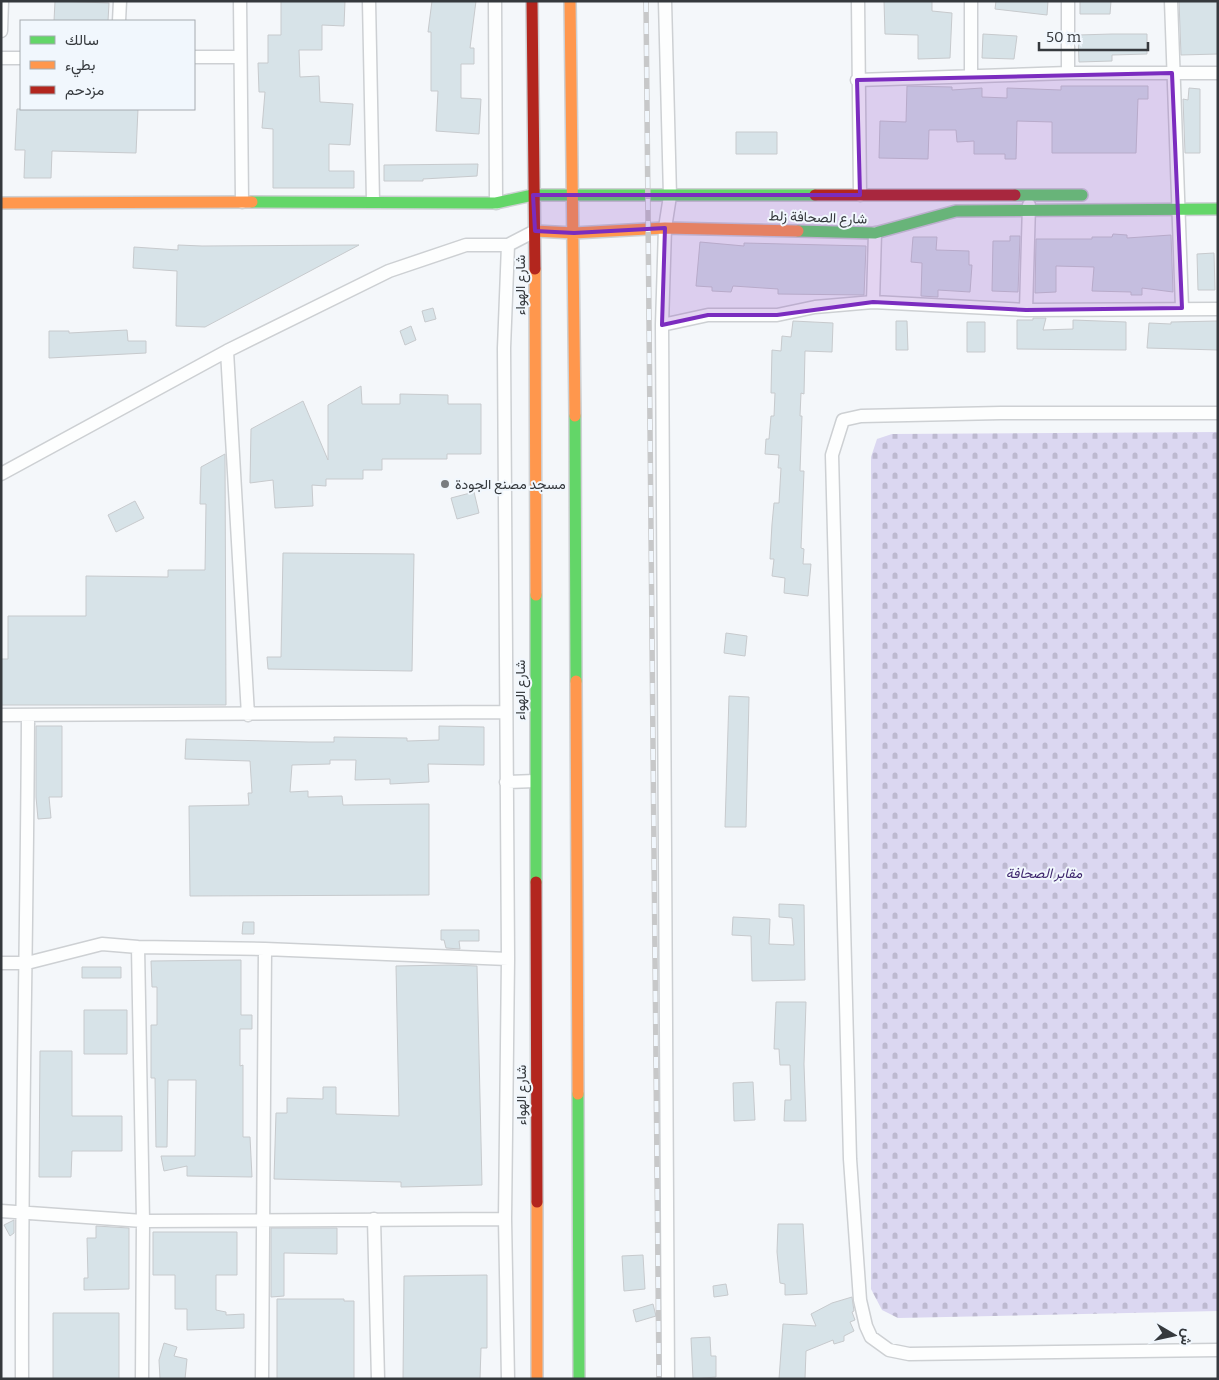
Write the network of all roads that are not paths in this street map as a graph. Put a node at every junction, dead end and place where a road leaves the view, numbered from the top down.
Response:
1 (2, 1) edge
2 (120, 1) edge
3 (240, 1) edge
4 (369, 1) edge
5 (495, 1) edge
6 (532, 1) edge
7 (570, 1) edge
8 (665, 1) edge
9 (858, 1) edge
10 (971, 1) edge
11 (1068, 1) edge
12 (1171, 1) edge
13 (120, 20) edge
14 (1, 31) edge
15 (195, 57) edge
16 (240, 57) junction
17 (1, 58) edge
18 (20, 58) edge
19 (1172, 72) junction
20 (1218, 73) edge
21 (1068, 74) junction
22 (971, 76) junction
23 (857, 80) junction
24 (1172, 194) junction
25 (1193, 194) dead end
26 (533, 195) junction
27 (860, 195) junction
28 (1028, 195) junction
29 (1092, 195) dead end
30 (572, 196) junction
31 (670, 196) junction
32 (373, 201) junction
33 (242, 202) junction
34 (1, 203) edge
35 (496, 203) junction
36 (1218, 209) edge
37 (1177, 210) junction
38 (1029, 211) junction
39 (665, 228) junction
40 (536, 231) junction
41 (574, 233) junction
42 (875, 233) junction
43 (508, 245) junction
44 (873, 302) junction
45 (1182, 308) junction
46 (1218, 309) edge
47 (1026, 310) junction
48 (662, 325) junction
49 (227, 351) junction
50 (1218, 413) edge
51 (1, 474) edge
52 (505, 712) junction
53 (1, 715) edge
54 (248, 715) junction
55 (28, 717) junction
56 (535, 781) junction
57 (506, 782) junction
58 (138, 947) junction
59 (265, 949) junction
60 (508, 958) junction
61 (27, 963) junction
62 (1, 964) edge
63 (1, 1210) edge
64 (21, 1211) junction
65 (505, 1219) junction
66 (263, 1220) junction
67 (374, 1220) junction
68 (143, 1221) junction
69 (1218, 1350) edge
70 (22, 1379) edge
71 (142, 1379) edge
72 (262, 1379) edge
73 (378, 1379) edge
74 (508, 1379) edge
75 (537, 1379) edge
76 (579, 1379) edge
77 (668, 1379) edge

1 - 14 street
2 - 13 street
3 - 16 street
4 - 32 street
5 - 35 street
6 - 26 main road, شارع الهواء
7 - 30 main road
8 - 31 street
9 - 23 street
10 - 22 street
11 - 21 street
12 - 19 street
15 - 16 street
16 - 33 street
17 - 18 street
19 - 20 street
19 - 21 street
19 - 24 street
21 - 22 street
22 - 23 street
23 - 27 street
24 - 25 main road
24 - 37 street
26 - 30 main road, شارع الصحافة زلط
26 - 35 main road, شارع الصحافة زلط
26 - 40 main road, شارع الهواء
27 - 28 main road, شارع الصحافة زلط
27 - 31 main road, شارع الصحافة زلط
28 - 29 main road, شارع الصحافة زلط
28 - 38 street
30 - 31 main road, شارع الصحافة زلط
30 - 41 main road
31 - 39 street
32 - 33 main road, شارع الصحافة زلط
32 - 35 main road, شارع الصحافة زلط
33 - 34 main road, شارع الصحافة زلط
36 - 37 main road, شارع الصحافة زلط
37 - 38 main road, شارع الصحافة زلط
37 - 45 street
38 - 42 main road, شارع الصحافة زلط
38 - 47 street
39 - 41 main road, شارع الصحافة زلط
39 - 42 main road, شارع الصحافة زلط
39 - 48 street
40 - 41 main road, شارع الصحافة زلط
40 - 43 street
40 - 56 main road, شارع الهواء
41 - 76 main road
42 - 44 street
43 - 49 street
43 - 52 street
44 - 47 street
44 - 48 street
45 - 46 street
45 - 47 street
48 - 77 street
49 - 51 street
49 - 54 street
50 - 69 street
52 - 54 street
52 - 57 street
53 - 55 street
54 - 55 street
55 - 61 street
56 - 57 street
56 - 75 main road, شارع الهواء
57 - 60 street
58 - 59 street
58 - 61 street
58 - 68 street
59 - 60 street
59 - 66 street
60 - 65 street
61 - 62 street
61 - 64 street
63 - 64 street
64 - 68 street
64 - 70 street
65 - 67 street
65 - 74 street
66 - 67 street
66 - 68 street
66 - 72 street
67 - 73 street
68 - 71 street

